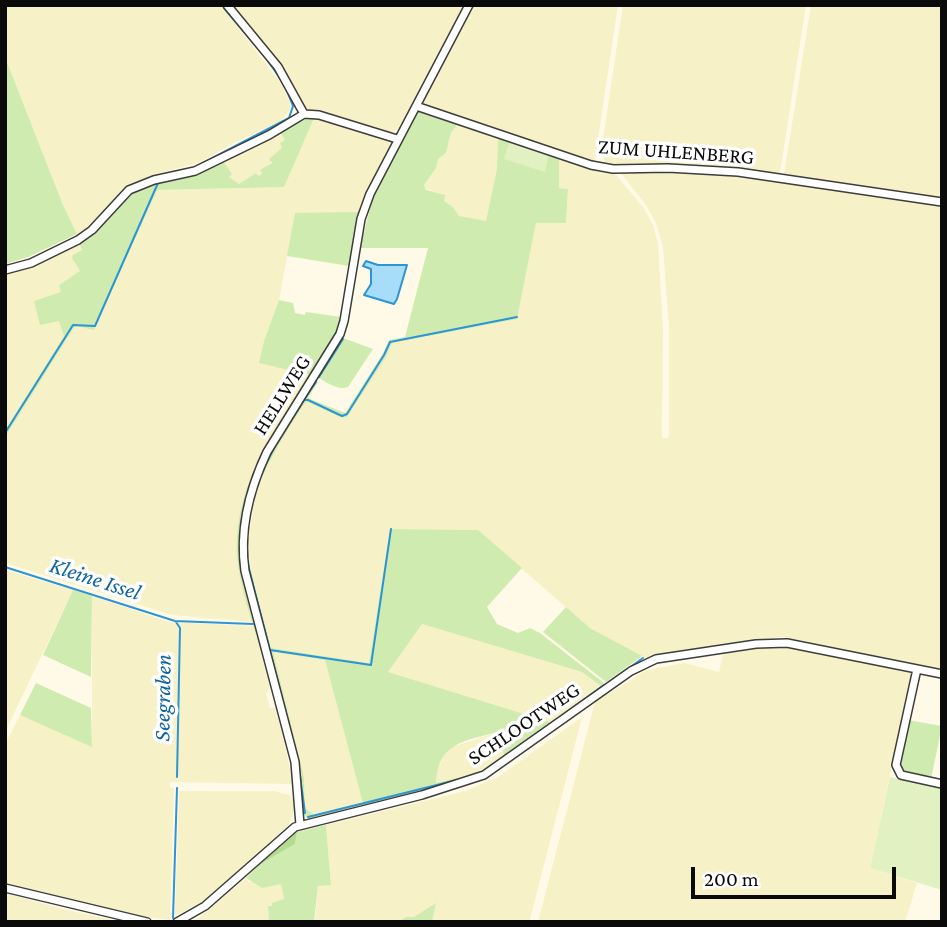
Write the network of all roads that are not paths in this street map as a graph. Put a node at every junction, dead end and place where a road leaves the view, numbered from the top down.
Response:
1 (227, 5) edge
2 (469, 5) edge
3 (416, 106) junction
4 (304, 114) junction
5 (397, 139) junction
6 (942, 202) edge
7 (5, 270) edge
8 (917, 669) junction
9 (942, 674) edge
10 (942, 784) edge
11 (300, 824) junction
12 (5, 888) edge
13 (147, 922) edge
14 (177, 922) edge

1 - 4 street
2 - 3 street, HELLWEG
3 - 5 street, HELLWEG
3 - 6 street, ZUM UHLENBERG
4 - 5 street
4 - 7 street
5 - 11 street, HELLWEG
8 - 9 street, SCHLOOTWEG
8 - 10 street
8 - 11 street, SCHLOOTWEG
11 - 14 street, SCHLOOTWEG
12 - 13 street

